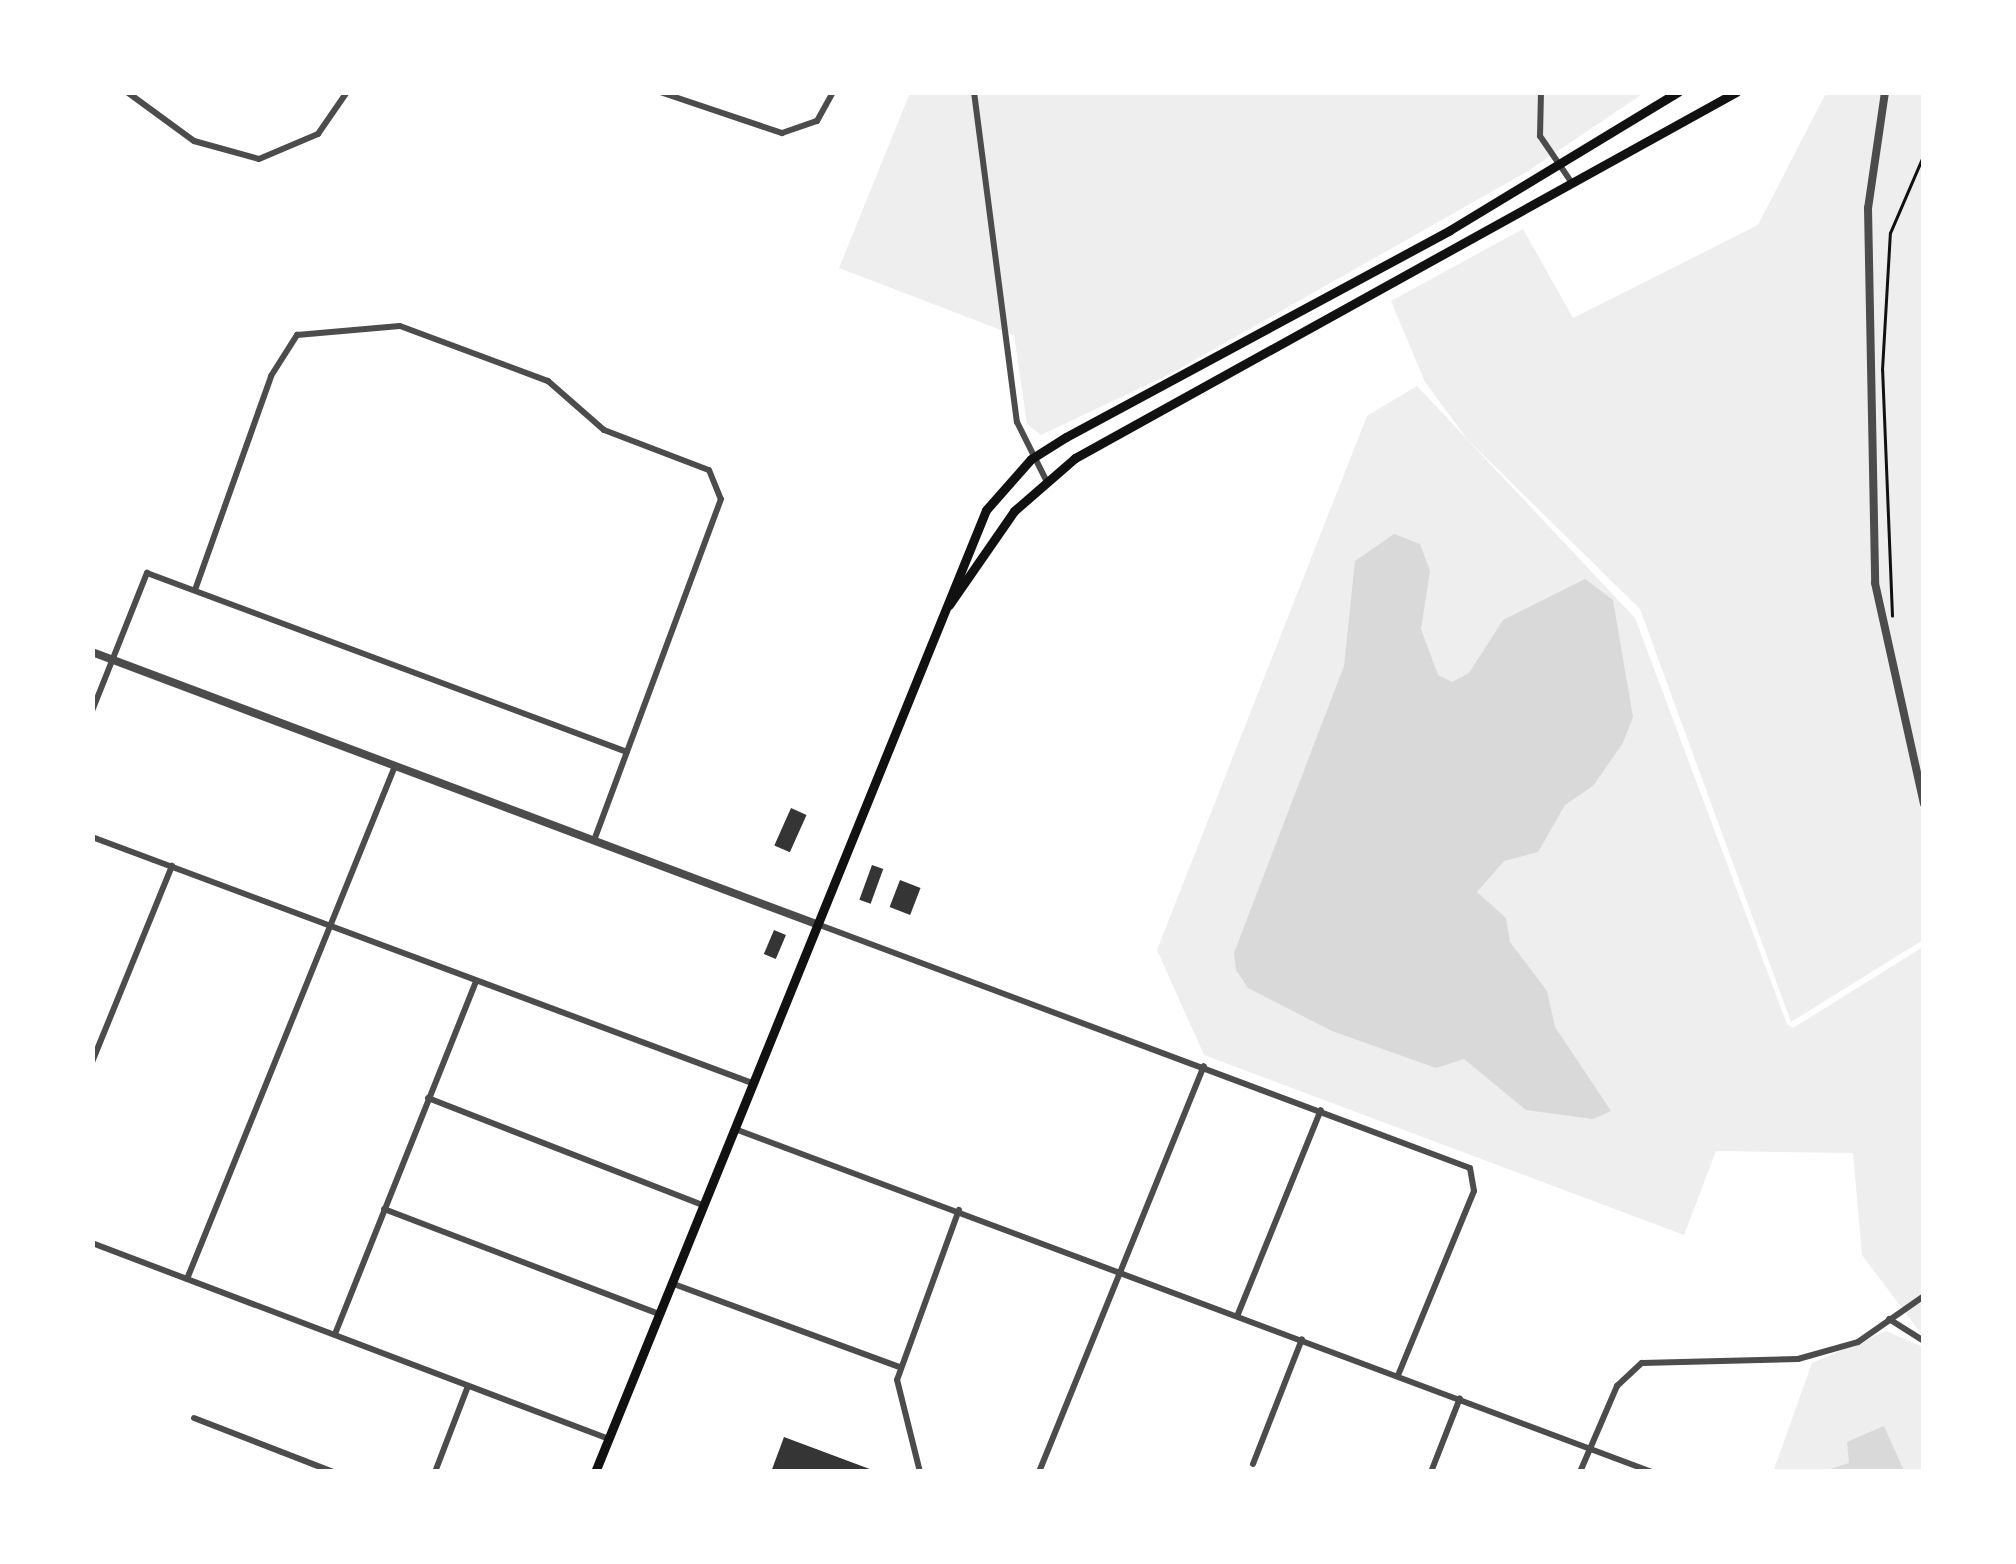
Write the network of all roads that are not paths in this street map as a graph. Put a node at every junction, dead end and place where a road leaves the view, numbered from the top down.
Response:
1 (127, 92) edge
2 (347, 92) edge
3 (660, 92) edge
4 (833, 92) edge
5 (974, 92) edge
6 (1541, 92) edge
7 (1678, 92) edge
8 (1736, 92) edge
9 (1885, 92) edge
10 (1559, 165) junction
11 (1572, 183) junction
12 (1031, 458) junction
13 (1046, 480) junction
14 (195, 590) junction
15 (942, 616) junction
16 (92, 652) edge
17 (114, 660) junction
18 (92, 712) edge
19 (627, 752) junction
20 (395, 766) junction
21 (1924, 804) edge
22 (92, 837) edge
23 (594, 840) junction
24 (172, 866) junction
25 (816, 924) junction
26 (330, 926) junction
27 (476, 982) junction
28 (92, 1062) edge
29 (1204, 1066) junction
30 (752, 1083) junction
31 (428, 1098) junction
32 (1322, 1110) junction
33 (734, 1128) junction
34 (702, 1205) junction
35 (384, 1209) junction
36 (959, 1210) junction
37 (92, 1242) edge
38 (1120, 1272) junction
39 (187, 1279) junction
40 (671, 1283) junction
41 (1924, 1296) edge
42 (659, 1314) junction
43 (1238, 1314) junction
44 (1889, 1319) junction
45 (335, 1334) junction
46 (1302, 1339) junction
47 (1924, 1342) edge
48 (899, 1366) junction
49 (1399, 1373) junction
50 (468, 1386) junction
51 (1460, 1398) junction
52 (194, 1418) dead end
53 (609, 1439) junction
54 (1589, 1449) junction
55 (1253, 1464) dead end
56 (333, 1472) edge
57 (435, 1472) edge
58 (595, 1472) edge
59 (920, 1472) edge
60 (1039, 1472) edge
61 (1430, 1472) edge
62 (1580, 1472) edge
63 (1652, 1472) edge

1 - 2 street
3 - 4 street
5 - 12 street
6 - 10 street
7 - 10 main road
8 - 11 main road
9 - 21 street
10 - 11 street
10 - 12 main road
11 - 13 main road
12 - 13 street
12 - 15 main road
13 - 15 main road
14 - 17 street
14 - 19 street
14 - 19 street
15 - 25 main road
16 - 17 street
17 - 18 street
17 - 20 street
19 - 23 street
20 - 23 street
20 - 26 street
22 - 24 street
23 - 25 street
24 - 26 street
24 - 28 street
25 - 29 street
25 - 30 main road
26 - 27 street
26 - 39 street
27 - 30 street
27 - 31 street
29 - 32 street
29 - 38 street
30 - 33 main road
31 - 34 street
31 - 35 street
32 - 43 street
32 - 49 street
33 - 34 main road
33 - 36 street
34 - 40 main road
35 - 42 street
35 - 45 street
36 - 38 street
36 - 48 street
37 - 39 street
38 - 43 street
38 - 60 street
39 - 45 street
40 - 42 main road
40 - 48 street
41 - 44 street
42 - 53 main road
43 - 46 street
44 - 47 street
44 - 54 street
45 - 50 street
46 - 49 street
46 - 55 street
48 - 59 street
49 - 51 street
50 - 53 street
50 - 57 street
51 - 54 street
51 - 61 street
52 - 56 street
53 - 58 main road
54 - 62 street
54 - 63 street

